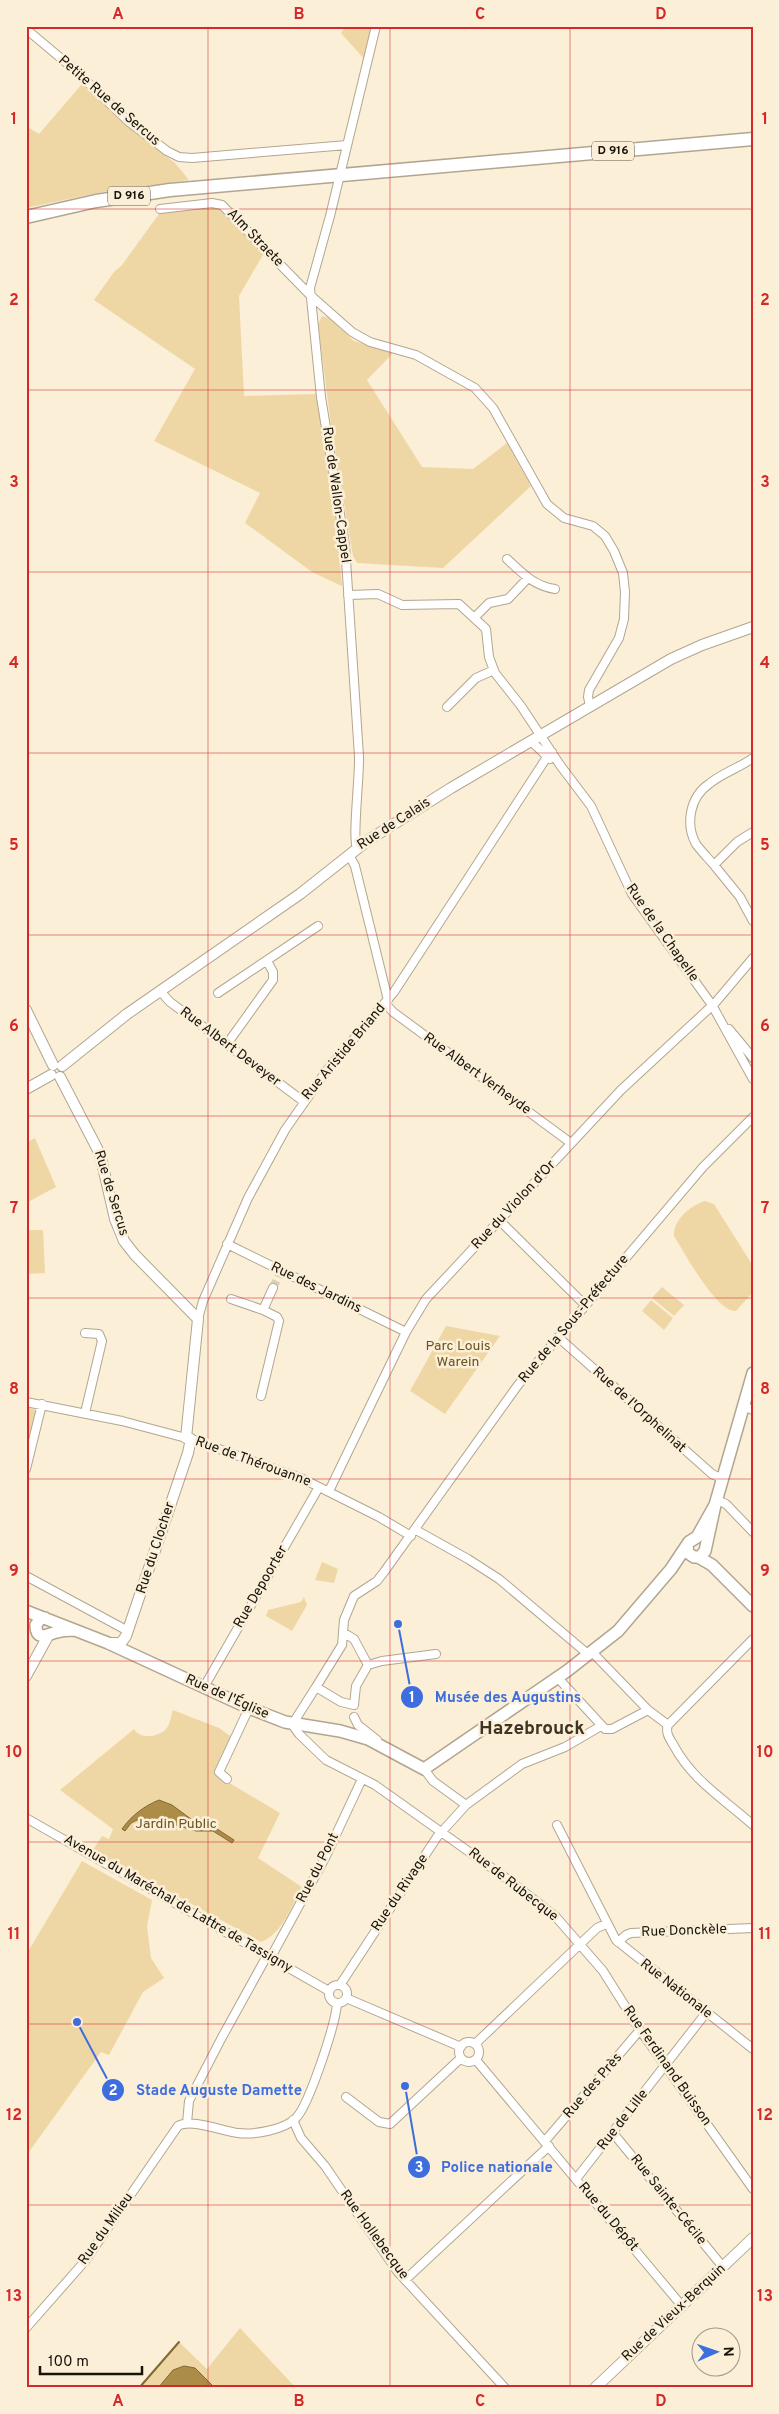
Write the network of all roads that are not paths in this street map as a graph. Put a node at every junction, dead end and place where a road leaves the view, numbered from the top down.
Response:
1 (376, 26) edge
2 (26, 30) edge
3 (753, 139) edge
4 (347, 146) junction
5 (339, 175) junction
6 (160, 209) dead end
7 (26, 217) edge
8 (310, 295) junction
9 (507, 559) dead end
10 (528, 578) junction
11 (555, 589) dead end
12 (348, 595) junction
13 (475, 617) junction
14 (753, 627) edge
15 (494, 670) junction
16 (590, 706) junction
17 (447, 707) dead end
18 (541, 736) junction
19 (531, 741) junction
20 (550, 755) junction
21 (753, 758) edge
22 (753, 832) edge
23 (353, 851) junction
24 (714, 865) junction
25 (753, 921) edge
26 (318, 926) dead end
27 (753, 958) edge
28 (267, 961) junction
29 (160, 991) junction
30 (218, 993) dead end
31 (387, 1002) junction
32 (712, 1005) junction
33 (26, 1010) edge
34 (723, 1022) junction
35 (227, 1044) junction
36 (753, 1058) edge
37 (57, 1071) junction
38 (753, 1079) edge
39 (26, 1089) edge
40 (303, 1101) junction
41 (753, 1117) edge
42 (571, 1143) junction
43 (499, 1220) junction
44 (228, 1244) junction
45 (273, 1288) tunnel mouth
46 (231, 1299) dead end
47 (585, 1305) junction
48 (263, 1310) junction
49 (198, 1319) junction
50 (406, 1332) junction
51 (85, 1333) dead end
52 (558, 1337) junction
53 (753, 1373) edge
54 (261, 1396) dead end
55 (26, 1402) edge
56 (42, 1404) junction
57 (748, 1408) edge
58 (85, 1413) junction
59 (189, 1439) junction
60 (26, 1469) edge
61 (723, 1479) junction
62 (319, 1486) junction
63 (329, 1492) junction
64 (716, 1502) junction
65 (753, 1532) edge
66 (414, 1533) junction
67 (697, 1549) junction
68 (26, 1576) edge
69 (753, 1600) edge
70 (753, 1606) edge
71 (26, 1611) edge
72 (26, 1617) edge
73 (45, 1627) junction
74 (128, 1630) junction
75 (344, 1633) junction
76 (753, 1639) edge
77 (108, 1643) junction
78 (436, 1654) dead end
79 (590, 1654) junction
80 (368, 1665) junction
81 (26, 1669) edge
82 (26, 1676) edge
83 (558, 1678) junction
84 (204, 1687) junction
85 (316, 1687) junction
86 (354, 1705) junction
87 (249, 1708) junction
88 (648, 1710) junction
89 (354, 1717) junction
90 (294, 1723) junction
91 (668, 1725) junction
92 (602, 1726) junction
93 (350, 1734) junction
94 (382, 1745) junction
95 (424, 1769) junction
96 (227, 1779) dead end
97 (362, 1779) junction
98 (466, 1805) junction
99 (26, 1818) edge
100 (753, 1825) edge
101 (557, 1826) dead end
102 (441, 1832) junction
103 (606, 1924) junction
104 (753, 1928) edge
105 (618, 1942) junction
106 (580, 1944) junction
107 (270, 1955) junction
108 (340, 1985) junction
109 (330, 1991) junction
110 (346, 1998) junction
111 (337, 2003) junction
112 (706, 2013) junction
113 (640, 2030) junction
114 (475, 2044) junction
115 (461, 2047) junction
116 (753, 2049) edge
117 (461, 2058) junction
118 (476, 2060) junction
119 (666, 2066) junction
120 (346, 2097) dead end
121 (293, 2120) junction
122 (184, 2124) junction
123 (613, 2133) junction
124 (547, 2144) junction
125 (576, 2179) junction
126 (753, 2189) edge
127 (753, 2238) edge
128 (723, 2267) junction
129 (405, 2280) junction
130 (682, 2306) junction
131 (26, 2328) edge
132 (504, 2386) edge
133 (595, 2388) edge

1 - 4 street, Rue de Wallon-Cappel
2 - 4 street, Petite Rue de Sercus
3 - 5 main road, D 916
4 - 5 street, Rue de Wallon-Cappel
5 - 7 main road, D 916
5 - 8 street, Rue de Wallon-Cappel
6 - 8 street, Alm Straete
8 - 12 street, Rue de Wallon-Cappel
8 - 16 street
9 - 10 street
10 - 11 street
10 - 13 street
12 - 13 street, Rue de la Chapelle
12 - 23 street, Rue de Wallon-Cappel
13 - 15 street, Rue de la Chapelle
14 - 16 street, Rue de Calais
15 - 17 street
15 - 18 street, Rue de la Chapelle
16 - 18 street, Rue de Calais
18 - 19 street, Rue de Calais
18 - 20 street, Rue de la Chapelle
19 - 20 street, Rue de la Chapelle
19 - 23 street, Rue de Calais
20 - 31 street, Rue Aristide Briand
20 - 32 street, Rue de la Chapelle
21 - 24 street
22 - 24 street
23 - 29 street, Rue de Calais
23 - 31 street, Rue de Wallon-Cappel
24 - 25 street
26 - 28 street
27 - 32 street, Rue du Violon d'Or
28 - 30 street
28 - 35 street
29 - 35 street, Rue Albert Deveyer
29 - 37 street, Rue de Calais
31 - 40 street, Rue Aristide Briand
31 - 42 street, Rue Albert Verheyde
32 - 34 street, Rue de la Chapelle
32 - 42 street, Rue du Violon d'Or
33 - 37 street, Rue de Sercus
34 - 36 street, Rue de la Chapelle
34 - 38 street, Rue de la Chapelle
35 - 40 street, Rue Albert Deveyer
37 - 39 street, Rue de Calais
37 - 49 street, Rue de Sercus
40 - 44 street, Rue Aristide Briand
41 - 47 street, Rue de la Sous-Préfecture
42 - 43 street, Rue du Violon d'Or
43 - 47 street
43 - 50 street, Rue du Violon d'Or
44 - 49 street, Rue Aristide Briand
44 - 50 street, Rue des Jardins
45 - 48 street
46 - 48 street
47 - 52 street, Rue de la Sous-Préfecture
48 - 54 street
49 - 59 street, Rue Aristide Briand
50 - 63 street, Rue du Violon d'Or
51 - 58 street
52 - 61 street, Rue de l'Orphelinat
52 - 66 street, Rue de la Sous-Préfecture
53 - 57 main road
55 - 56 street, Rue de Thérouanne
56 - 58 street, Rue de Thérouanne
56 - 60 street
57 - 61 main road
58 - 59 street, Rue de Thérouanne
59 - 62 street, Rue de Thérouanne
59 - 74 street, Rue du Clocher
61 - 64 main road
62 - 63 street, Rue de Thérouanne
62 - 84 street, Rue Depoorter
63 - 66 street, Rue de Thérouanne
64 - 65 street
64 - 67 main road
66 - 75 street, Rue de la Sous-Préfecture
66 - 79 street, Rue de Thérouanne
67 - 69 main road
67 - 70 main road
67 - 79 main road
68 - 74 street
71 - 73 main road
72 - 73 main road
73 - 77 main road, Rue de l'Église
73 - 81 street
73 - 82 street
74 - 77 street
75 - 80 street
75 - 85 street, Rue de la Sous-Préfecture
76 - 91 street
77 - 84 main road, Rue de l'Église
78 - 80 street
79 - 83 main road
79 - 88 street, Rue de Thérouanne
80 - 86 street
83 - 92 street
83 - 95 main road
84 - 87 main road, Rue de l'Église
85 - 86 street
85 - 90 street, Rue de la Sous-Préfecture
86 - 89 street
87 - 90 main road, Rue de l'Église
87 - 96 street
88 - 91 street, Rue de Thérouanne
88 - 92 street, Rue du Rivage
89 - 93 street
89 - 94 street, Rue de l'Église
90 - 93 main road, Rue de l'Église
90 - 97 street, Rue de Rubecque
91 - 100 street
92 - 98 street, Rue du Rivage
93 - 94 main road, Rue de l'Église
94 - 95 main road, Rue de l'Église
95 - 98 street
97 - 102 street, Rue de Rubecque
97 - 107 street, Rue du Pont
98 - 102 street, Rue du Rivage
99 - 107 street, Avenue du Maréchal de Lattre de Tassigny
101 - 103 street, Rue Nationale
102 - 106 street, Rue de Rubecque
102 - 108 street, Rue du Rivage
103 - 105 street, Rue Nationale
103 - 106 street
104 - 105 street, Rue Donckèle
105 - 112 street, Rue Nationale
106 - 113 street, Rue Ferdinand Buisson
106 - 114 street
107 - 109 street, Avenue du Maréchal de Lattre de Tassigny
107 - 122 street, Rue du Pont
108 - 109 street
108 - 110 street
109 - 111 street
110 - 111 street
110 - 115 street
111 - 121 street
112 - 116 street, Rue Nationale
112 - 119 street, Rue de Lille
113 - 119 street, Rue Ferdinand Buisson
113 - 124 street, Rue des Près
114 - 115 street
114 - 118 street
115 - 117 street
117 - 118 street
117 - 120 street
118 - 124 street, Rue du Dépôt
119 - 123 street, Rue de Lille
119 - 126 street, Rue Ferdinand Buisson
121 - 122 street
121 - 129 street, Rue Hollebecque
122 - 131 street, Rue du Milieu
123 - 125 street, Rue de Lille
123 - 128 street, Rue Sainte-Cécile
124 - 125 street, Rue du Dépôt
124 - 129 street, Rue des Près
125 - 130 street, Rue du Dépôt
127 - 128 street, Rue de Vieux-Berquin
128 - 130 street, Rue de Vieux-Berquin
129 - 132 street, Rue Hollebecque
130 - 133 street, Rue de Vieux-Berquin

